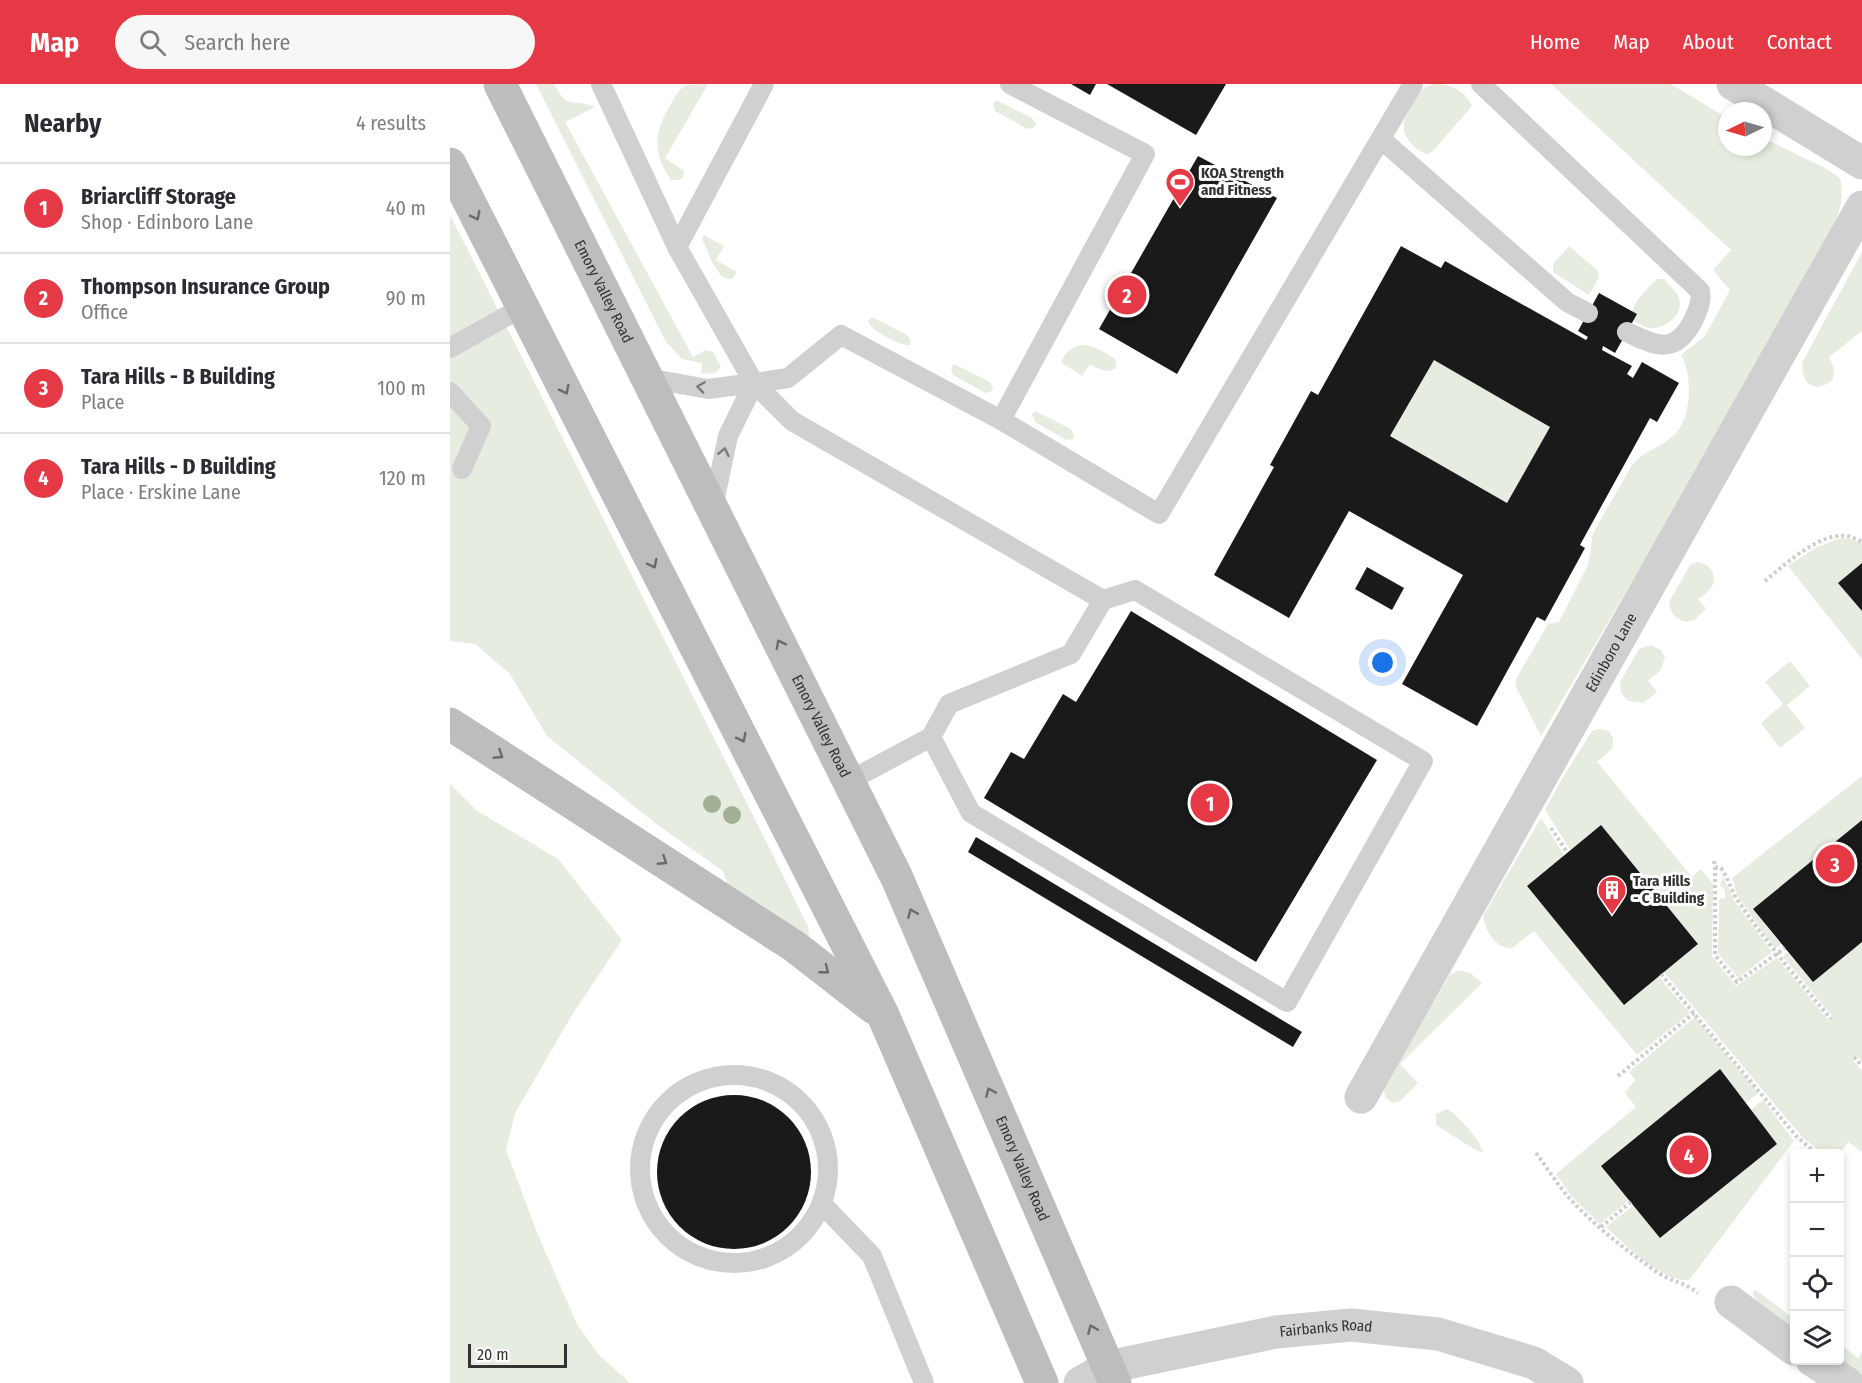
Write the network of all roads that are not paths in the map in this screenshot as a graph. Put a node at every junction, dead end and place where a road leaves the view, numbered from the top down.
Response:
1 (500, 84) edge
2 (601, 84) edge
3 (764, 84) edge
4 (1010, 84) edge
5 (1413, 84) edge
6 (1481, 84) edge
7 (1733, 84) edge
8 (1381, 139) junction
9 (1862, 163) edge
10 (450, 164) edge
11 (1862, 207) edge
12 (677, 247) junction
13 (523, 307) junction
14 (1588, 313) dead end
15 (1627, 332) dead end
16 (450, 348) edge
17 (647, 378) junction
18 (754, 382) junction
19 (450, 392) edge
20 (1001, 420) junction
21 (462, 469) dead end
22 (712, 509) junction
23 (1103, 600) junction
24 (450, 724) edge
25 (931, 737) junction
26 (849, 781) junction
27 (883, 1015) junction
28 (1361, 1097) dead end
29 (822, 1204) junction
30 (1731, 1302) dead end
31 (1790, 1345) edge
32 (1820, 1365) edge
33 (1112, 1375) edge
34 (924, 1383) edge
35 (1042, 1383) edge
36 (1080, 1383) edge
37 (1567, 1383) edge
38 (1847, 1383) edge

1 - 17 main road, Emory Valley Road
2 - 12 lane
3 - 12 lane
4 - 20 lane
5 - 8 lane
6 - 15 lane
7 - 9 street
8 - 14 lane
8 - 20 lane
10 -> 13 main road
11 - 28 street, Edinboro Lane
12 - 18 lane
13 - 16 lane
13 -> 27 main road
18 -> 17 lane
17 - 22 main road, Emory Valley Road
18 - 20 lane
22 -> 18 lane
18 - 23 lane
19 - 21 lane
26 -> 22 main road, Emory Valley Road
23 - 25 lane
23 - 25 lane
24 -> 27 main road
25 - 26 lane
33 -> 26 main road, Emory Valley Road
27 - 35 main road
29 - 29 lane
29 - 34 lane
30 - 31 street
32 - 38 street
33 - 36 street, Fairbanks Road
33 - 37 street, Fairbanks Road

